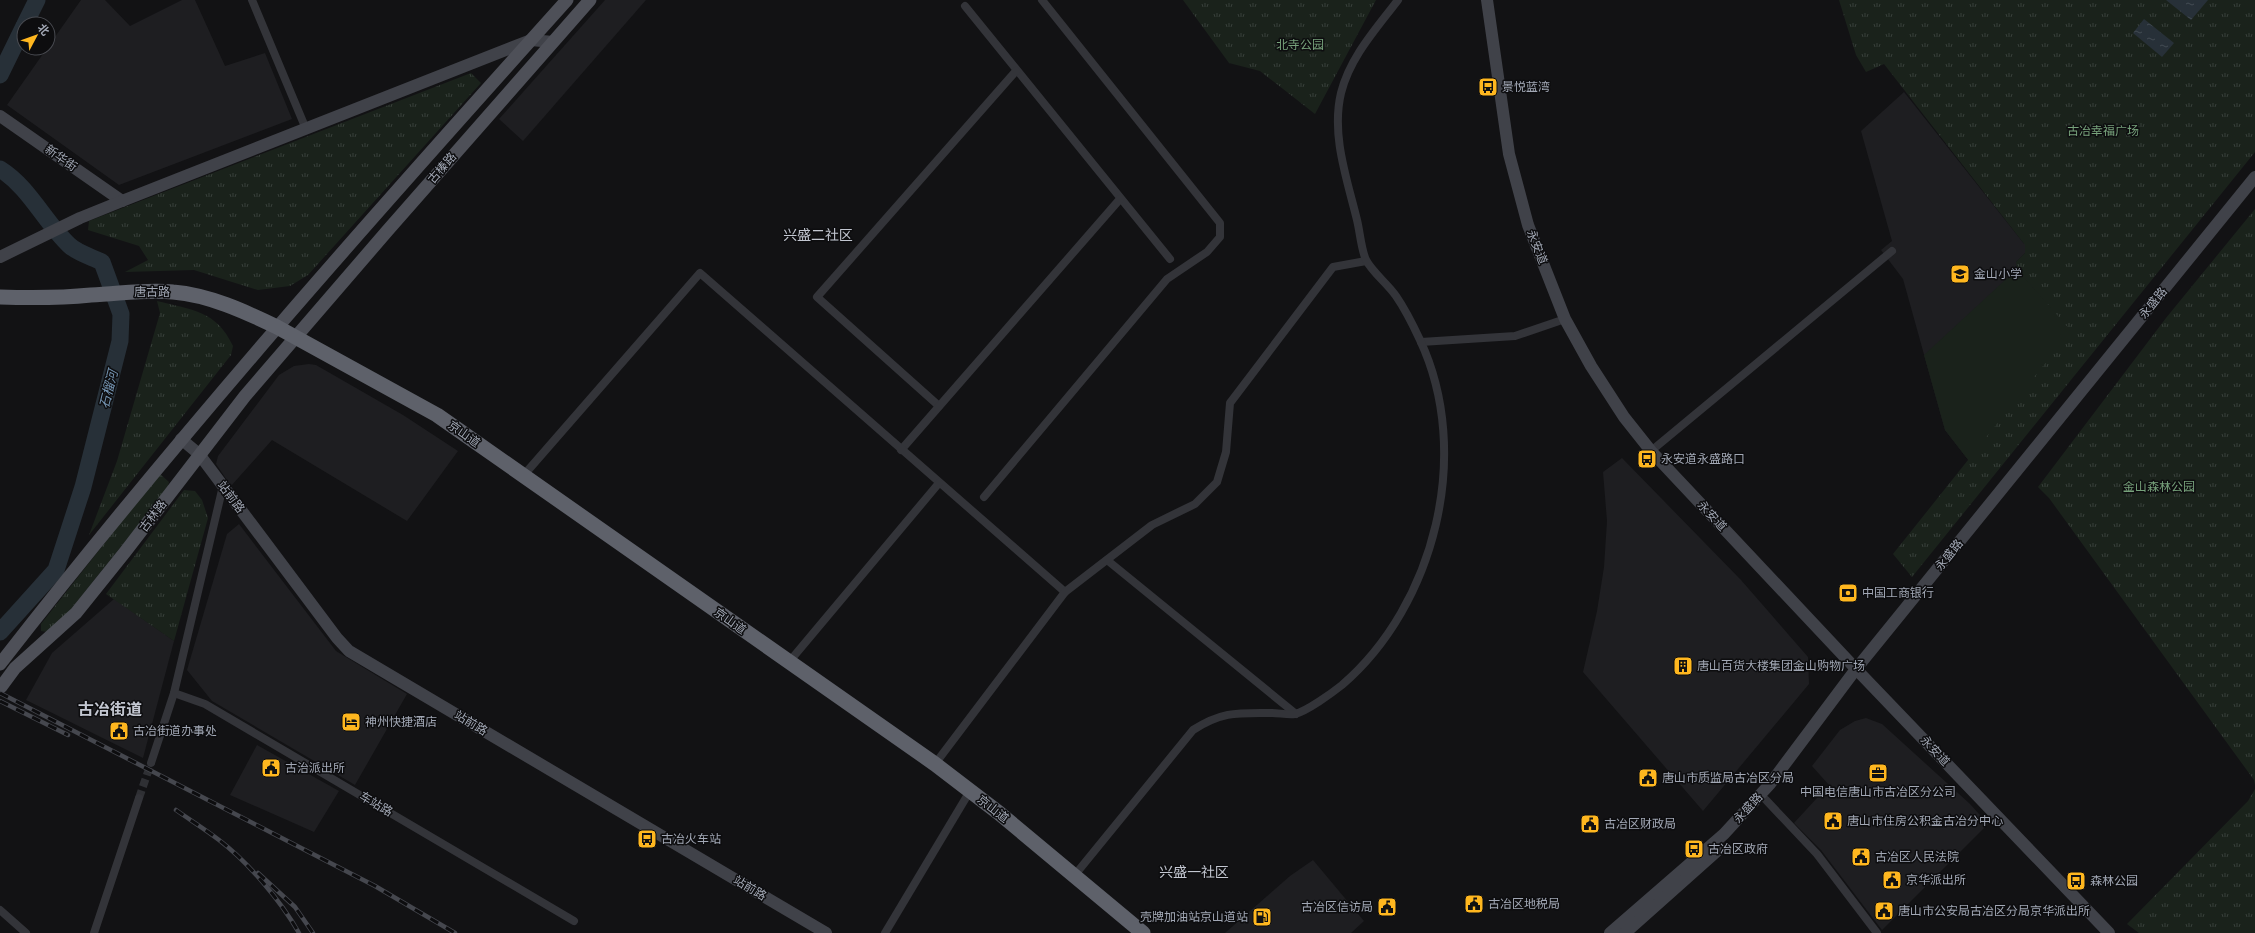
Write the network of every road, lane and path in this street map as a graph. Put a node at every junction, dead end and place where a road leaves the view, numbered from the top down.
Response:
1 (252, 0) edge
2 (567, 0) edge
3 (590, 0) edge
4 (1042, 0) edge
5 (1398, 0) edge
6 (1487, 0) edge
7 (965, 6) dead end
8 (531, 40) junction
9 (553, 42) junction
10 (1016, 71) junction
11 (0, 116) edge
12 (306, 129) junction
13 (2255, 177) edge
14 (2255, 190) edge
15 (1120, 198) junction
16 (122, 201) junction
17 (1892, 251) dead end
18 (0, 257) edge
19 (1170, 259) dead end
20 (1366, 261) junction
21 (0, 297) edge
22 (1565, 319) junction
23 (277, 327) junction
24 (296, 337) junction
25 (1421, 342) junction
26 (939, 406) junction
27 (181, 439) junction
28 (901, 450) junction
29 (1651, 452) junction
30 (199, 454) junction
31 (523, 476) junction
32 (939, 483) junction
33 (223, 486) junction
34 (984, 497) dead end
35 (1107, 560) junction
36 (1065, 592) junction
37 (789, 662) junction
38 (0, 664) edge
39 (1859, 672) junction
40 (1, 687) dead end
41 (174, 693) junction
42 (1296, 714) junction
43 (151, 763) tunnel mouth
44 (935, 764) junction
45 (970, 791) junction
46 (139, 798) tunnel mouth
47 (1766, 800) junction
48 (1074, 876) junction
49 (0, 910) edge
50 (574, 921) dead end
51 (26, 933) edge
52 (94, 933) edge
53 (826, 933) edge
54 (885, 933) edge
55 (1143, 933) edge
56 (1610, 933) edge
57 (1624, 933) edge
58 (1877, 933) edge
59 (2109, 933) edge

1 - 12 street
2 - 8 main road, 古榛路
3 - 9 main road, 古榛路
4 - 34 street
5 - 20 street
6 - 22 main road, 永安道
7 - 10 street
8 - 9 main road
8 - 12 main road
8 - 23 main road, 古榛路
9 - 24 main road, 古榛路
10 - 15 street
10 - 26 street
11 - 16 main road, 新华街
12 - 16 main road
13 - 39 main road, 永盛路
14 - 39 main road, 永盛路
15 - 19 street
15 - 26 street
16 - 18 main road
17 - 29 street
20 - 25 street
20 - 35 street
21 - 23 highway, 唐古路
22 - 25 street
22 - 29 main road, 永安道
23 - 24 highway, 唐古路
23 - 27 main road
24 - 30 main road, 古林路
24 - 31 highway, 京山道
25 - 42 street
26 - 28 street
27 - 30 main road, 站前路
27 - 38 main road
28 - 31 street
28 - 32 street
29 - 39 main road, 永安道
30 - 33 main road, 站前路
30 - 40 main road, 古林路
31 - 37 highway, 京山道
32 - 36 street
32 - 37 street
33 - 41 street
33 - 53 main road, 站前路
35 - 36 street
35 - 42 street
36 - 44 street
37 - 44 highway, 京山道
39 - 47 main road, 永盛路
39 - 56 main road, 永盛路
39 - 59 main road, 永安道
41 - 43 street
41 - 50 street, 车站路
42 - 48 street
44 - 45 highway, 京山道
45 - 48 highway, 京山道
45 - 54 street
46 - 52 street
47 - 57 main road, 永盛路
47 - 58 street
48 - 55 highway, 京山道
49 - 51 street

